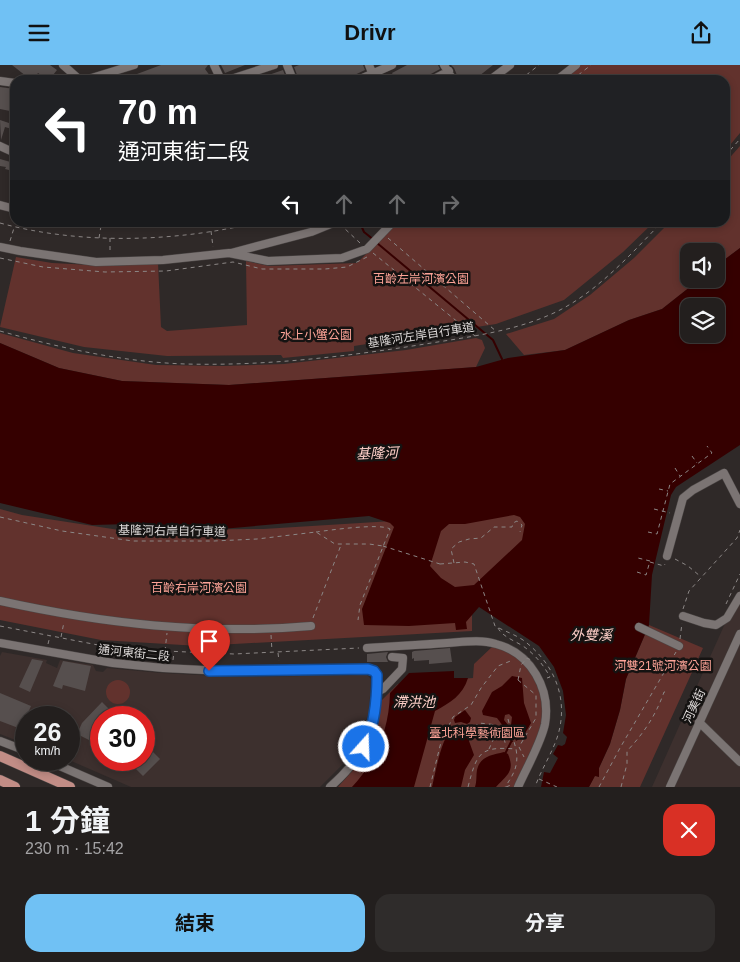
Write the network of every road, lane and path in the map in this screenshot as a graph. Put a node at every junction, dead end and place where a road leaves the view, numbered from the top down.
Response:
1 (63, 65) edge
2 (134, 65) edge
3 (274, 65) edge
4 (392, 65) edge
5 (510, 65) edge
6 (539, 65) edge
7 (576, 65) edge
8 (591, 65) edge
9 (74, 75) edge
10 (101, 75) edge
11 (243, 75) edge
12 (377, 75) edge
13 (497, 75) edge
14 (526, 75) edge
15 (563, 75) edge
16 (578, 75) edge
17 (740, 139) edge
18 (730, 150) edge
19 (14, 227) joint
20 (101, 227) edge
21 (237, 227) edge
22 (323, 227) edge
23 (343, 227) edge
24 (388, 227) edge
25 (657, 227) edge
26 (233, 228) joint
27 (211, 231) junction
28 (382, 233) junction
29 (99, 238) junction
30 (110, 238) junction
31 (4, 248) edge
32 (367, 249) junction
33 (229, 253) junction
34 (214, 255) junction
35 (0, 258) edge
36 (110, 261) junction
37 (0, 331) edge
38 (497, 332) junction
39 (475, 336) junction
40 (707, 446) dead end
41 (692, 456) dead end
42 (697, 464) junction
43 (675, 468) dead end
44 (680, 476) junction
45 (659, 489) dead end
46 (668, 491) junction
47 (740, 504) edge
48 (654, 509) dead end
49 (663, 511) junction
50 (678, 515) junction
51 (0, 517) edge
52 (740, 530) edge
53 (648, 531) dead end
54 (316, 532) junction
55 (520, 532) dead end
56 (341, 545) junction
57 (667, 556) junction
58 (638, 557) dead end
59 (650, 562) junction
60 (454, 564) junction
61 (637, 572) dead end
62 (740, 574) edge
63 (700, 577) junction
64 (740, 596) edge
65 (0, 601) edge
66 (726, 605) dead end
67 (65, 613) junction
68 (683, 616) junction
69 (358, 621) dead end
70 (0, 626) edge
71 (311, 626) joint
72 (168, 627) junction
73 (639, 627) dead end
74 (271, 629) junction
75 (740, 634) edge
76 (61, 638) junction
77 (0, 643) edge
78 (679, 646) junction
79 (531, 647) dead end
80 (367, 648) joint
81 (165, 651) junction
82 (272, 652) junction
83 (278, 652) junction
84 (520, 656) junction
85 (392, 657) dead end
86 (534, 661) dead end
87 (279, 663) dead end
88 (377, 692) junction
89 (668, 692) dead end
90 (508, 719) dead end
91 (699, 722) junction
92 (494, 738) junction
93 (504, 739) junction
94 (0, 741) edge
95 (15, 747) edge
96 (508, 748) junction
97 (516, 749) junction
98 (488, 750) junction
99 (0, 756) edge
100 (524, 758) dead end
101 (740, 762) edge
102 (71, 771) edge
103 (535, 773) dead end
104 (540, 775) dead end
105 (0, 780) edge
106 (15, 787) edge
107 (70, 787) edge
108 (108, 787) edge
109 (330, 787) edge
110 (430, 787) edge
111 (468, 787) edge
112 (505, 787) edge
113 (518, 787) edge
114 (535, 787) edge
115 (557, 787) edge
116 (599, 787) edge
117 (621, 787) edge
118 (670, 787) edge

1 - 9 street
2 - 10 street
3 - 11 street
4 - 12 street
5 - 13 street
6 - 14 path
7 - 15 street
8 - 16 path
17 - 18 path
19 - 29 path
19 - 31 path
20 - 29 path
21 - 26 path
22 - 33 street
23 - 32 path
24 - 28 street
25 - 38 path, 基隆河左岸自行車道
26 - 27 path
27 - 30 path
27 - 34 path
28 - 32 street
28 - 38 path
29 - 30 path
30 - 36 path
31 - 36 street
32 - 33 street
33 - 34 street
34 - 36 street
35 - 39 path
37 - 39 path, 基隆河左岸自行車道
38 - 39 path, 基隆河左岸自行車道
40 - 42 path
41 - 42 path
42 - 44 path
43 - 44 path
44 - 46 path
45 - 46 path
46 - 49 path
47 - 50 street
48 - 49 path
49 - 50 path
49 - 53 path
50 - 57 street
51 - 54 path, 基隆河右岸自行車道
52 - 63 path
54 - 56 path
54 - 69 path, 基隆河右岸自行車道
55 - 60 path
56 - 60 path, bridge
56 - 71 path
57 - 59 path
57 - 63 path
58 - 59 path
59 - 61 path
60 - 79 path
62 - 66 path
63 - 68 path
64 - 68 street
65 - 67 street
67 - 72 street
67 - 76 path
68 - 78 path
70 - 76 path
71 - 74 street
72 - 74 street
72 - 81 path
73 - 78 street
74 - 82 path
75 - 91 street, 河美街
76 - 81 path
77 - 88 street, 通河東街二段
78 - 116 path
80 - 83 path
80 - 84 street
81 - 82 path
82 - 83 path
83 - 87 path
84 - 110 path
84 - 113 street
85 - 88 street
86 - 100 path, bridge
88 - 109 street, 通河東街二段
89 - 117 path
90 - 97 path
91 - 101 street
91 - 118 street, 河美街
92 - 93 path
92 - 93 path
92 - 98 path
93 - 96 path
94 - 95 street
96 - 97 path
96 - 98 path
97 - 112 path
98 - 111 path
99 - 107 main road
102 - 108 street
103 - 104 path
105 - 106 main road
114 - 115 path

